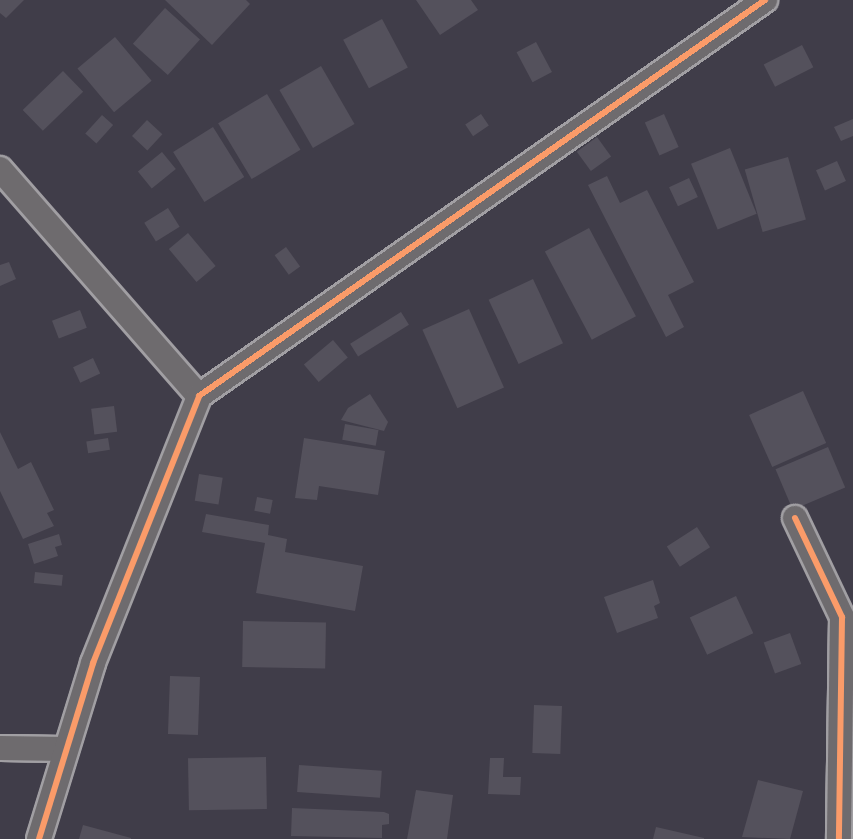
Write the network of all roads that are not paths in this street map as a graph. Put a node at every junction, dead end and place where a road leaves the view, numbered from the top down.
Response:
1 (765, 0) edge
2 (0, 169) edge
3 (199, 396) junction
4 (795, 518) dead end
5 (0, 748) edge
6 (66, 749) junction
7 (39, 839) edge
8 (839, 839) edge

1 - 3 street
2 - 3 street
3 - 6 street
4 - 8 street
5 - 6 street
6 - 7 street

